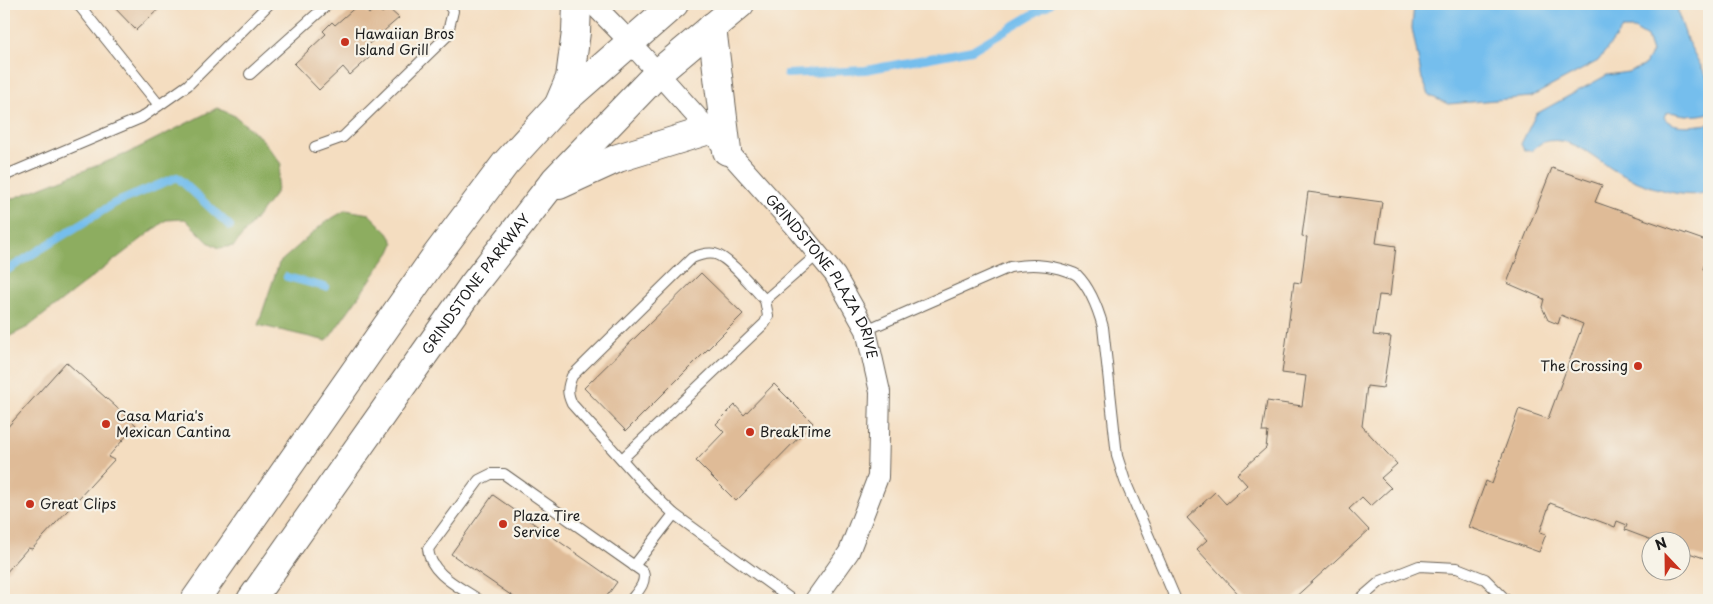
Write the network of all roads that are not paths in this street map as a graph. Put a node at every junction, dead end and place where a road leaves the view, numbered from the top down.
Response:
1 (78, 4) edge
2 (269, 4) edge
3 (328, 4) edge
4 (448, 4) edge
5 (577, 4) edge
6 (593, 4) edge
7 (674, 4) edge
8 (740, 4) edge
9 (712, 27) junction
10 (630, 42) junction
11 (658, 73) junction
12 (250, 74) dead end
13 (159, 105) junction
14 (558, 106) junction
15 (709, 130) junction
16 (315, 147) dead end
17 (727, 151) junction
18 (4, 176) edge
19 (548, 189) junction
20 (818, 254) junction
21 (765, 300) junction
22 (866, 330) junction
23 (622, 459) junction
24 (674, 514) junction
25 (634, 566) junction
26 (194, 600) edge
27 (250, 600) edge
28 (479, 600) edge
29 (631, 600) edge
30 (792, 600) edge
31 (814, 600) edge
32 (1176, 600) edge
33 (1359, 600) edge
34 (1506, 600) edge

1 - 13 lane
2 - 13 lane
3 - 12 lane
4 - 16 lane
5 - 14 main road
6 - 10 street, GRINDSTONE PLAZA DRIVE
7 - 10 main road
8 - 9 main road, GRINDSTONE PARKWAY
9 - 11 main road, GRINDSTONE PARKWAY
9 - 17 main road
10 - 11 street, GRINDSTONE PLAZA DRIVE
10 - 14 main road
11 - 15 street, GRINDSTONE PLAZA DRIVE
11 - 19 main road, GRINDSTONE PARKWAY
13 - 18 lane
14 - 26 main road
15 - 17 street, GRINDSTONE PLAZA DRIVE
15 - 19 main road
17 - 20 street, GRINDSTONE PLAZA DRIVE
19 - 27 main road, GRINDSTONE PARKWAY
20 - 21 lane
20 - 22 street, GRINDSTONE PLAZA DRIVE
21 - 23 lane
21 - 23 lane
22 - 31 street, GRINDSTONE PLAZA DRIVE
22 - 32 lane
23 - 24 lane
24 - 25 lane
24 - 30 lane
25 - 28 lane
25 - 29 lane
33 - 34 lane

